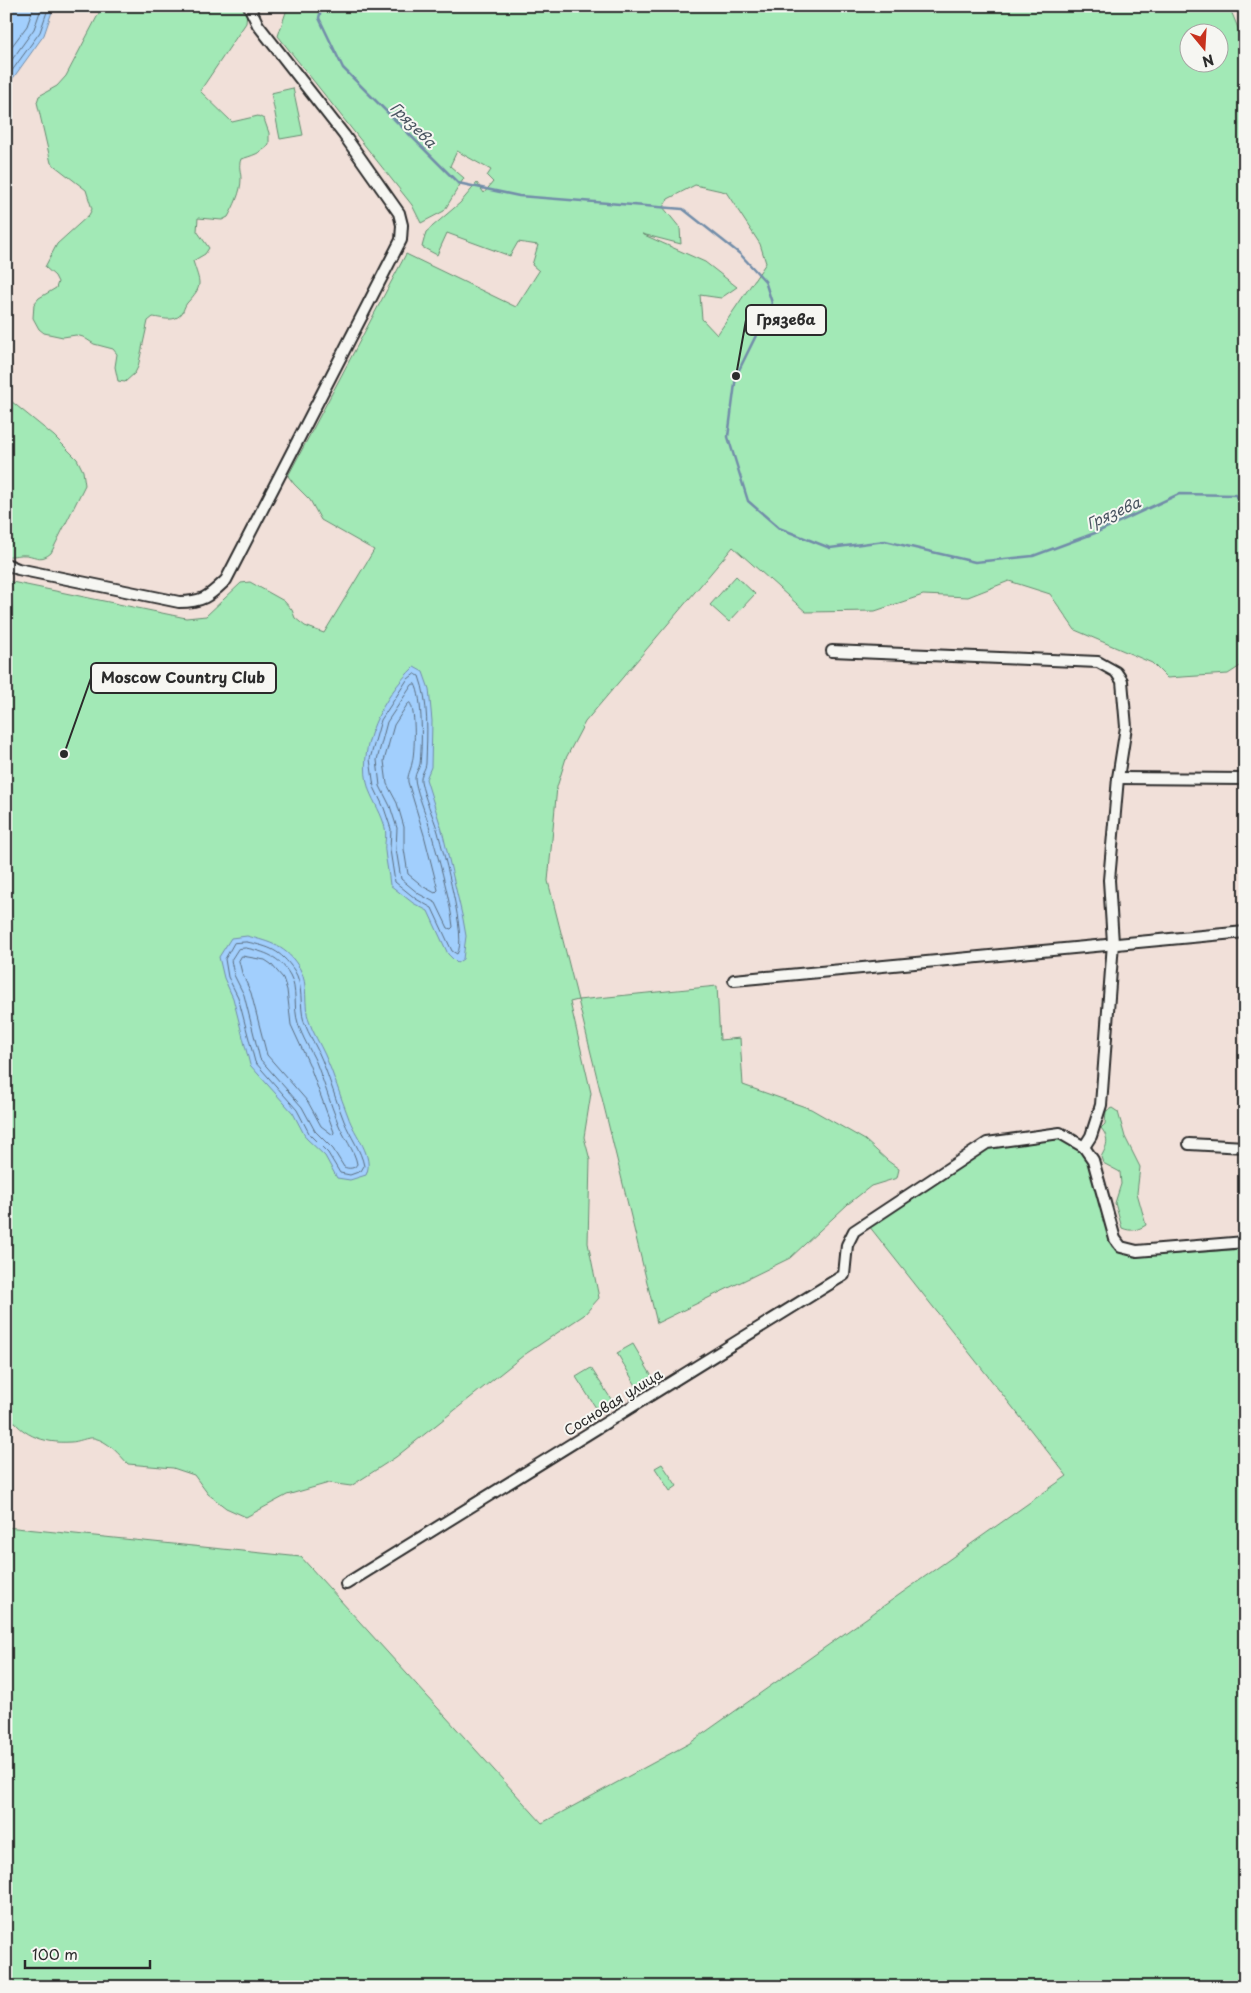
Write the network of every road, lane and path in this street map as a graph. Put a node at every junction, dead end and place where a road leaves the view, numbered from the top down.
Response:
1 (249, 6) edge
2 (6, 564) edge
3 (832, 651) dead end
4 (1118, 778) junction
5 (1245, 779) edge
6 (1245, 932) edge
7 (1113, 943) junction
8 (734, 980) dead end
9 (1189, 1144) dead end
10 (1084, 1147) junction
11 (1245, 1147) edge
12 (1245, 1242) edge
13 (346, 1584) dead end

1 - 2 street
3 - 4 street
4 - 5 street
4 - 7 street
6 - 7 street
7 - 8 street
7 - 10 street
9 - 11 street
10 - 12 street
10 - 13 street, Сосновая улица

